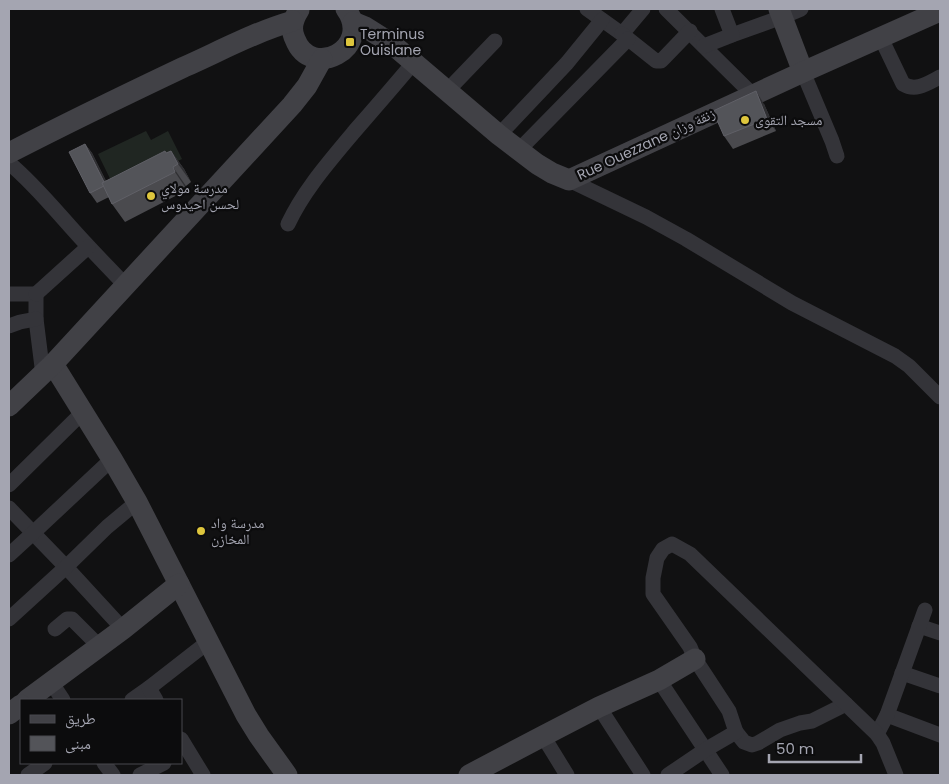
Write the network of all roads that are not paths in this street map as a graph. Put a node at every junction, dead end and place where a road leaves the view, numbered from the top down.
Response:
1 (587, 9) edge
2 (643, 9) edge
3 (666, 9) edge
4 (722, 9) edge
5 (788, 11) edge
6 (940, 11) edge
7 (296, 15) edge
8 (349, 16) edge
9 (602, 20) junction
10 (690, 31) junction
11 (732, 35) junction
12 (625, 37) junction
13 (881, 38) junction
14 (495, 41) dead end
15 (704, 46) junction
16 (322, 59) junction
17 (414, 62) junction
18 (803, 72) junction
19 (940, 77) edge
20 (447, 91) junction
21 (753, 95) junction
22 (499, 135) junction
23 (519, 150) junction
24 (9, 153) edge
25 (837, 156) dead end
26 (9, 163) edge
27 (569, 180) junction
28 (288, 224) dead end
29 (88, 247) junction
30 (126, 286) junction
31 (9, 294) edge
32 (36, 294) junction
33 (36, 319) junction
34 (9, 326) edge
35 (48, 369) junction
36 (940, 397) edge
37 (9, 405) edge
38 (83, 412) junction
39 (112, 459) junction
40 (9, 484) edge
41 (136, 502) junction
42 (9, 508) edge
43 (34, 533) junction
44 (9, 555) edge
45 (66, 567) junction
46 (179, 584) junction
47 (925, 610) dead end
48 (9, 618) edge
49 (919, 626) junction
50 (55, 629) dead end
51 (123, 629) junction
52 (940, 633) edge
53 (208, 642) junction
54 (100, 646) junction
55 (695, 659) junction
56 (902, 673) junction
57 (659, 680) junction
58 (51, 682) junction
59 (940, 686) edge
60 (153, 694) edge
61 (28, 699) edge
62 (62, 699) edge
63 (136, 699) edge
64 (846, 704) junction
65 (20, 706) edge
66 (599, 707) junction
67 (9, 714) edge
68 (887, 715) junction
69 (736, 732) junction
70 (877, 734) junction
71 (940, 735) edge
72 (542, 736) junction
73 (184, 748) edge
74 (705, 750) junction
75 (44, 764) edge
76 (105, 764) edge
77 (162, 764) edge
78 (495, 769) edge
79 (28, 775) edge
80 (113, 775) edge
81 (140, 775) edge
82 (204, 775) edge
83 (287, 775) edge
84 (469, 775) edge
85 (568, 775) edge
86 (643, 775) edge
87 (668, 775) edge
88 (722, 775) edge
89 (896, 775) edge

1 - 9 street
2 - 12 street
3 - 10 street
4 - 11 street
5 - 11 street
5 - 18 street
6 - 13 street, Rue Ouezzane زنقة وزان
7 - 16 street
7 - 24 street
8 - 16 street
8 - 17 street, Rue Ouezzane زنقة وزان
9 - 12 street
9 - 22 street
10 - 12 street
10 - 15 street
11 - 15 street
12 - 23 street
13 - 18 street, Rue Ouezzane زنقة وزان
13 - 19 street
14 - 20 street
15 - 21 street
16 - 30 street
17 - 20 street, Rue Ouezzane زنقة وزان
17 - 28 street
18 - 21 street, Rue Ouezzane زنقة وزان
18 - 25 street
20 - 22 street, Rue Ouezzane زنقة وزان
21 - 27 street, Rue Ouezzane زنقة وزان
22 - 23 street, Rue Ouezzane زنقة وزان
23 - 27 street, Rue Ouezzane زنقة وزان
26 - 29 street
27 - 36 street
29 - 30 street
29 - 32 street
30 - 35 street
31 - 32 street
32 - 33 street
33 - 34 street
33 - 35 street
35 - 37 street
35 - 38 street
38 - 39 street
38 - 40 street
39 - 41 street
39 - 43 street
41 - 45 street
41 - 46 street
42 - 43 street
43 - 44 street
43 - 45 street
45 - 48 street
45 - 51 street
46 - 51 street
46 - 53 street
47 - 49 street
49 - 52 street
49 - 56 street
50 - 54 street
51 - 54 street
53 - 60 street
53 - 83 street
54 - 58 street
55 - 57 street
55 - 64 street
55 - 69 street
56 - 59 street
56 - 68 street
57 - 66 street
57 - 74 street
58 - 61 street
58 - 62 street
60 - 63 street
64 - 69 street
64 - 70 street
65 - 67 street
66 - 72 street
66 - 86 street
68 - 70 street
68 - 71 street
69 - 74 street
70 - 89 street
72 - 78 street
72 - 85 street
73 - 82 street
74 - 87 street
74 - 88 street
75 - 79 street
76 - 80 street
77 - 81 street
78 - 84 street

